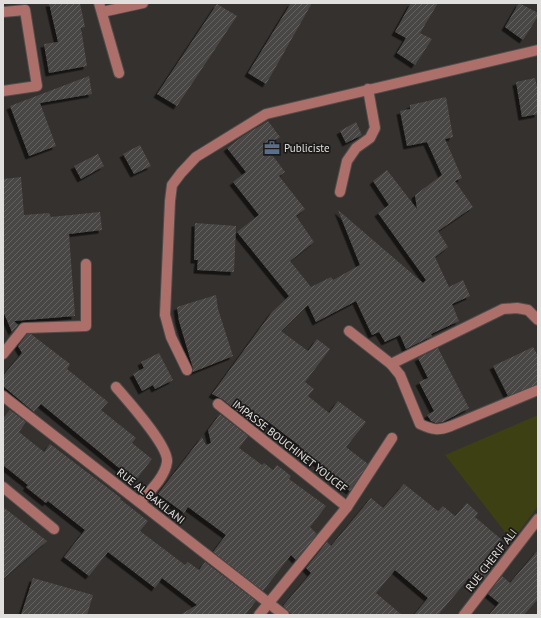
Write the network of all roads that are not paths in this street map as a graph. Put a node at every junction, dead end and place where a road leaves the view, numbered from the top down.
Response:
1 (143, 3) edge
2 (100, 8) edge
3 (3, 12) edge
4 (538, 50) edge
5 (119, 72) dead end
6 (368, 89) junction
7 (3, 91) edge
8 (340, 192) dead end
9 (86, 264) dead end
10 (538, 320) edge
11 (349, 331) dead end
12 (3, 354) edge
13 (391, 364) junction
14 (187, 370) dead end
15 (116, 387) dead end
16 (538, 390) edge
17 (3, 396) edge
18 (218, 404) dead end
19 (392, 438) dead end
20 (3, 487) edge
21 (140, 502) junction
22 (347, 507) junction
23 (538, 519) edge
24 (54, 529) dead end
25 (270, 602) junction
26 (259, 615) edge
27 (284, 615) edge
28 (464, 615) edge

1 - 2 street
2 - 5 street
3 - 7 street
4 - 6 street
6 - 8 street
6 - 14 street
9 - 12 street
10 - 13 street
11 - 13 street
13 - 16 street
15 - 21 street
17 - 21 street, RUE AL BAKILANI
18 - 22 street, IMPASSE BOUCHINET YOUCEF
19 - 22 street
20 - 24 street
21 - 25 street, RUE AL BAKILANI
22 - 25 street
23 - 28 street, RUE CHERIF ALI
25 - 26 street
25 - 27 street, RUE AL BAKILANI

